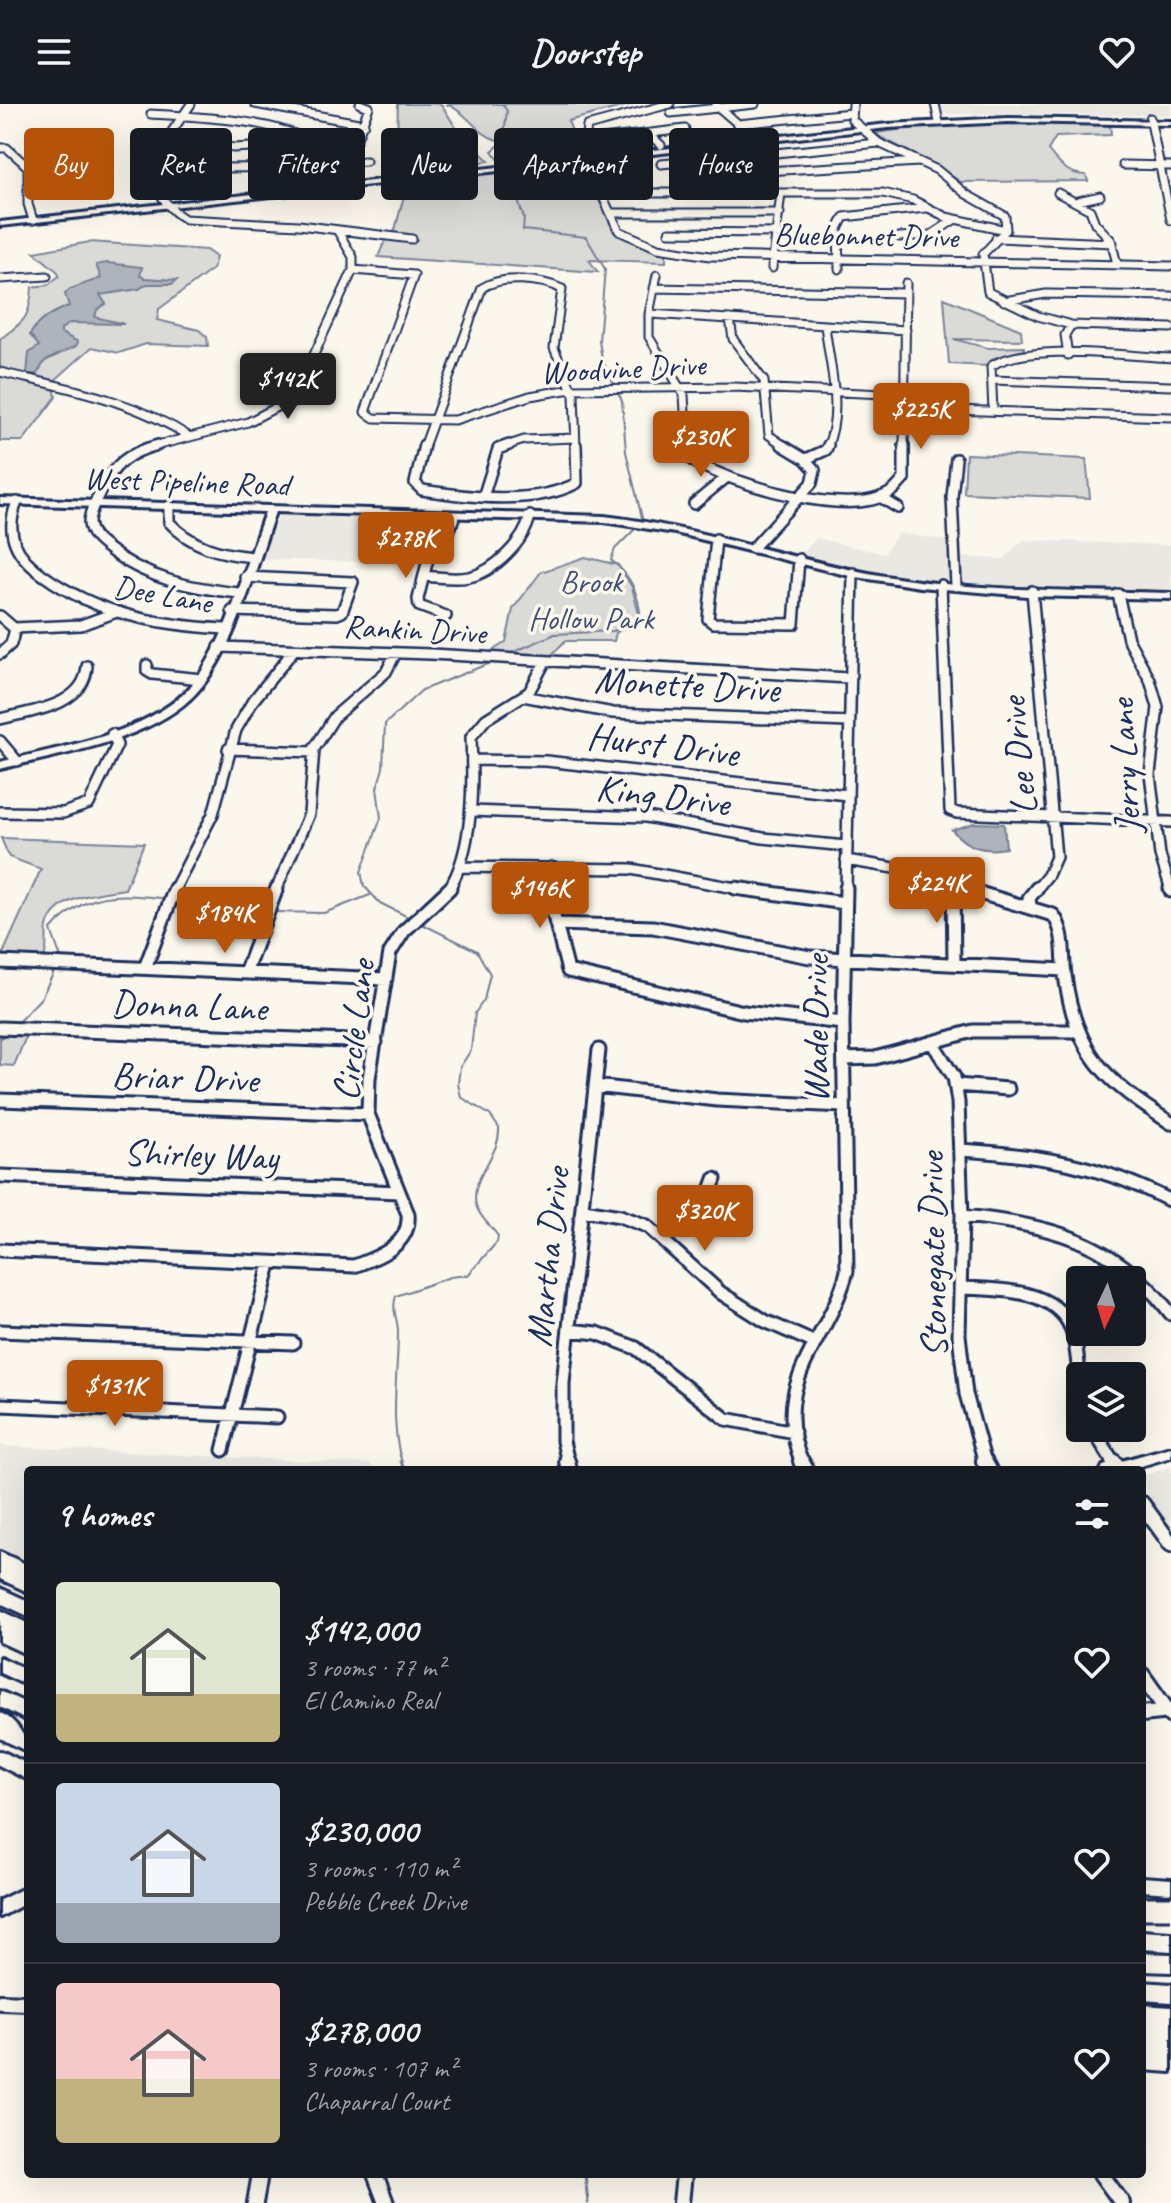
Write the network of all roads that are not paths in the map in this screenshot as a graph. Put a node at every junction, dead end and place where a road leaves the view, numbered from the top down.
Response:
1 (191, 104) edge
2 (255, 104) edge
3 (360, 104) edge
4 (670, 104) edge
5 (755, 104) edge
6 (853, 104) edge
7 (717, 106) edge
8 (659, 107) junction
9 (671, 113) junction
10 (851, 113) junction
11 (151, 114) dead end
12 (937, 114) edge
13 (185, 115) junction
14 (1150, 120) junction
15 (1171, 121) edge
16 (364, 124) junction
17 (738, 124) junction
18 (859, 126) junction
19 (173, 128) edge
20 (260, 128) edge
21 (362, 128) edge
22 (587, 128) edge
23 (743, 128) edge
24 (653, 133) edge
25 (779, 133) edge
26 (653, 139) edge
27 (669, 143) edge
28 (879, 143) junction
29 (660, 144) junction
30 (653, 145) edge
31 (2, 148) edge
32 (653, 149) edge
33 (779, 152) edge
34 (919, 162) junction
35 (669, 163) edge
36 (661, 164) dead end
37 (1123, 165) dead end
38 (494, 166) edge
39 (1161, 166) junction
40 (1171, 166) edge
41 (779, 170) edge
42 (365, 181) edge
43 (653, 193) edge
44 (781, 193) junction
45 (1058, 193) dead end
46 (248, 194) edge
47 (1100, 196) dead end
48 (164, 200) edge
49 (604, 200) edge
50 (1078, 201) junction
51 (166, 203) junction
52 (926, 208) junction
53 (611, 213) junction
54 (780, 213) junction
55 (32, 218) junction
56 (1093, 218) junction
57 (1104, 218) dead end
58 (1171, 219) edge
59 (954, 220) junction
60 (0, 222) edge
61 (337, 230) junction
62 (1006, 230) junction
63 (669, 232) dead end
64 (716, 233) junction
65 (778, 233) junction
66 (899, 237) dead end
67 (996, 238) junction
68 (412, 239) dead end
69 (1113, 243) junction
70 (717, 244) dead end
71 (710, 256) junction
72 (774, 257) junction
73 (839, 259) junction
74 (912, 260) junction
75 (983, 262) junction
76 (1117, 264) junction
77 (710, 266) dead end
78 (1171, 266) edge
79 (772, 268) dead end
80 (839, 269) dead end
81 (353, 270) junction
82 (912, 270) dead end
83 (657, 275) dead end
84 (47, 276) dead end
85 (0, 279) edge
86 (906, 283) dead end
87 (654, 288) junction
88 (906, 293) junction
89 (1171, 296) edge
90 (1004, 301) junction
91 (650, 314) junction
92 (730, 319) junction
93 (825, 325) junction
94 (1071, 325) junction
95 (1171, 328) edge
96 (906, 330) junction
97 (1068, 355) junction
98 (1171, 358) edge
99 (0, 372) edge
100 (992, 380) junction
101 (681, 386) junction
102 (1171, 386) edge
103 (765, 388) junction
104 (571, 389) junction
105 (834, 391) junction
106 (906, 395) junction
107 (906, 408) junction
108 (993, 411) junction
109 (1171, 417) edge
110 (433, 420) junction
111 (190, 437) junction
112 (575, 438) junction
113 (806, 459) junction
114 (956, 459) dead end
115 (727, 477) junction
116 (484, 494) junction
117 (800, 497) junction
118 (880, 497) junction
119 (0, 501) edge
120 (17, 502) junction
121 (94, 504) junction
122 (694, 504) dead end
123 (169, 506) junction
124 (898, 508) dead end
125 (271, 510) junction
126 (530, 516) junction
127 (454, 517) junction
128 (716, 539) junction
129 (753, 548) junction
130 (253, 557) junction
131 (799, 559) junction
132 (853, 573) junction
133 (424, 576) junction
134 (245, 577) junction
135 (941, 585) junction
136 (956, 586) junction
137 (1032, 591) junction
138 (239, 593) junction
139 (1118, 594) junction
140 (1171, 596) edge
141 (232, 611) junction
142 (114, 613) junction
143 (0, 616) edge
144 (446, 616) dead end
145 (14, 628) junction
146 (225, 629) junction
147 (219, 647) junction
148 (294, 650) junction
149 (396, 653) junction
150 (0, 654) edge
151 (545, 662) junction
152 (147, 665) dead end
153 (87, 666) dead end
154 (849, 678) junction
155 (202, 679) junction
156 (523, 696) junction
157 (0, 719) edge
158 (848, 722) junction
159 (112, 734) junction
160 (0, 741) edge
161 (228, 749) junction
162 (314, 752) junction
163 (472, 760) junction
164 (11, 764) edge
165 (847, 795) junction
166 (471, 811) junction
167 (0, 812) edge
168 (1054, 817) junction
169 (1154, 821) junction
170 (1171, 822) edge
171 (846, 846) junction
172 (846, 860) junction
173 (459, 867) junction
174 (551, 867) junction
175 (953, 885) junction
176 (1171, 891) edge
177 (845, 903) junction
178 (1030, 906) junction
179 (556, 924) junction
180 (844, 959) junction
181 (0, 962) edge
182 (954, 964) junction
183 (145, 968) junction
184 (1064, 970) junction
185 (245, 973) junction
186 (386, 979) junction
187 (843, 1023) junction
188 (8, 1028) edge
189 (1074, 1031) junction
190 (376, 1042) junction
191 (932, 1042) junction
192 (599, 1050) dead end
193 (844, 1059) junction
194 (956, 1085) junction
195 (595, 1086) junction
196 (1008, 1089) dead end
197 (0, 1100) edge
198 (844, 1106) junction
199 (368, 1114) junction
200 (1171, 1123) edge
201 (960, 1150) junction
202 (0, 1176) edge
203 (715, 1179) dead end
204 (399, 1192) junction
205 (1171, 1201) edge
206 (584, 1210) junction
207 (962, 1216) junction
208 (661, 1236) junction
209 (0, 1250) edge
210 (270, 1264) junction
211 (960, 1288) junction
212 (1171, 1314) edge
213 (569, 1330) junction
214 (0, 1331) edge
215 (250, 1342) junction
216 (813, 1342) junction
217 (293, 1343) dead end
218 (1076, 1362) edge
219 (0, 1405) edge
220 (232, 1415) junction
221 (277, 1417) dead end
222 (794, 1432) junction
223 (1100, 1442) edge
224 (223, 1450) dead end
225 (1171, 1452) edge
226 (568, 1466) edge
227 (805, 1466) edge
228 (987, 1466) edge
229 (1113, 1466) edge
230 (1125, 1466) edge
231 (1146, 1510) edge
232 (1171, 1544) edge
233 (0, 1558) edge
234 (24, 1570) edge
235 (0, 1571) edge
236 (24, 1583) edge
237 (0, 1595) edge
238 (24, 1607) edge
239 (0, 1617) edge
240 (24, 1629) edge
241 (0, 1633) edge
242 (24, 1646) edge
243 (0, 1664) edge
244 (24, 1677) edge
245 (1146, 1680) edge
246 (0, 1686) edge
247 (0, 1698) edge
248 (24, 1699) edge
249 (24, 1711) edge
250 (1170, 1713) edge
251 (1146, 1714) edge
252 (0, 1721) edge
253 (14, 1738) edge
254 (0, 1758) edge
255 (24, 1770) edge
256 (1146, 1884) edge
257 (1171, 1886) edge
258 (24, 1895) edge
259 (1146, 1906) edge
260 (1171, 1908) edge
261 (0, 1909) edge
262 (1146, 1940) edge
263 (1171, 1942) edge
264 (1146, 1962) edge
265 (1171, 1963) edge
266 (1146, 1991) edge
267 (1171, 1993) edge
268 (0, 2002) edge
269 (24, 2003) edge
270 (1146, 2014) edge
271 (1171, 2016) edge
272 (1146, 2029) edge
273 (1171, 2030) edge
274 (1146, 2047) edge
275 (1171, 2049) edge
276 (1146, 2062) edge
277 (1171, 2064) edge
278 (259, 2178) edge
279 (377, 2178) edge
280 (684, 2178) edge
281 (1104, 2178) edge
282 (255, 2203) edge
283 (386, 2203) edge
284 (681, 2203) edge
285 (1122, 2203) edge

1 - 13 street
2 - 16 street
3 - 16 street
4 - 8 street
5 - 7 street
6 - 10 street
7 - 9 street
7 - 17 street
8 - 9 street
8 - 22 street
9 - 24 street
10 - 17 street
10 - 18 street
11 - 13 street
12 - 14 main road
12 - 14 main road
12 - 18 main road
13 - 19 street
13 - 20 street
14 - 15 main road
14 - 39 street
16 - 21 street
17 - 23 street
18 - 25 main road
18 - 28 street
18 - 32 main road
26 - 29 street
27 - 29 main road
28 - 33 street
28 - 34 street
29 - 30 main road
31 - 55 street
34 - 41 street
34 - 62 street
35 - 36 street
37 - 39 street
38 - 42 main road
39 - 40 street
39 - 58 street
43 - 44 street
44 - 52 street
44 - 54 street
45 - 50 street
46 - 51 main road
47 - 50 street
48 - 51 street
49 - 53 street, Bluebonnet Drive
50 - 56 street
51 - 55 main road
51 - 61 street
52 - 59 street
52 - 73 street
53 - 54 street
53 - 71 street, Bluebonnet Drive
54 - 65 street
55 - 60 main road
56 - 57 street
56 - 69 street
59 - 62 street
59 - 66 street
61 - 68 street
61 - 81 street
62 - 67 street
63 - 64 street
64 - 65 street
64 - 70 street
65 - 72 street
67 - 69 street
67 - 75 street
69 - 76 street
71 - 72 street, Bluebonnet Drive
71 - 77 street
72 - 73 street, Bluebonnet Drive
72 - 79 street
73 - 74 street, Bluebonnet Drive
73 - 80 street
74 - 75 street, Bluebonnet Drive
74 - 82 street
75 - 76 street, Bluebonnet Drive
75 - 90 street
76 - 78 street, Bluebonnet Drive
81 - 110 street, Woodvine Drive
81 - 111 street
83 - 87 street
84 - 85 street
86 - 88 street
87 - 88 street
87 - 91 street
88 - 96 street
89 - 90 street
90 - 94 street
91 - 92 street
91 - 101 street
92 - 93 street
92 - 103 street
93 - 96 street
93 - 105 street
94 - 95 street
94 - 97 street
96 - 106 street
97 - 98 street
97 - 100 street
99 - 111 street
100 - 102 street
100 - 108 street
101 - 103 street, Woodvine Drive
101 - 104 street, Woodvine Drive
101 - 115 street
103 - 105 street, Woodvine Drive
103 - 113 street
104 - 110 street, Woodvine Drive
104 - 110 street
104 - 112 street
105 - 106 street, Woodvine Drive
105 - 113 street
106 - 107 street
107 - 108 street
107 - 118 street
108 - 109 street
110 - 116 street
111 - 121 street
112 - 116 street
112 - 116 street
113 - 117 street
114 - 136 street
115 - 117 street
115 - 122 street
117 - 118 street
117 - 129 street
118 - 124 street
119 - 120 main road, West Pipeline Road
120 - 121 main road, West Pipeline Road
120 - 142 street, Dee Lane
121 - 123 main road, West Pipeline Road
121 - 138 street
123 - 125 main road, West Pipeline Road
123 - 130 street
125 - 127 main road, West Pipeline Road
125 - 130 main road
126 - 127 main road, West Pipeline Road
126 - 128 main road, West Pipeline Road
126 - 133 street
127 - 133 street
128 - 129 main road, West Pipeline Road
128 - 131 street
129 - 131 main road, West Pipeline Road
130 - 134 main road
131 - 132 main road, West Pipeline Road
132 - 135 main road, West Pipeline Road
132 - 154 street, Wade Drive
133 - 144 street
134 - 138 main road
134 - 141 street
135 - 136 main road, West Pipeline Road
135 - 168 street
136 - 137 main road, West Pipeline Road
137 - 139 main road, West Pipeline Road
137 - 168 street, Lee Drive
138 - 141 main road
139 - 140 main road, West Pipeline Road
139 - 169 street, Jerry Lane
141 - 146 main road
142 - 145 street
142 - 146 street, Dee Lane
143 - 145 street
145 - 150 street
146 - 147 main road
147 - 148 street, Rankin Drive
147 - 155 main road
148 - 149 street, Rankin Drive
148 - 161 street
149 - 151 street, Rankin Drive
149 - 162 street
151 - 154 street, Rankin Drive
151 - 156 street, Circle Lane
152 - 155 street
153 - 157 street
154 - 158 street, Wade Drive
155 - 159 main road
156 - 158 street, Monette Drive
156 - 163 street, Circle Lane
158 - 165 street, Wade Drive
159 - 164 main road
159 - 167 street
160 - 164 street
161 - 162 street
161 - 183 street
162 - 185 street
163 - 165 street, Hurst Drive
163 - 166 street, Circle Lane
165 - 171 street, Wade Drive
166 - 171 street, King Drive
166 - 173 street, Circle Lane
168 - 169 street
168 - 178 street, Lee Drive
169 - 170 street
169 - 176 street, Jerry Lane
171 - 172 street, Wade Drive
172 - 175 street
172 - 177 street, Wade Drive
173 - 174 street
173 - 186 street, Circle Lane
174 - 177 street
174 - 179 street
175 - 178 street
175 - 182 street
177 - 180 street, Wade Drive
178 - 184 street
179 - 180 street
179 - 187 street
180 - 182 street
180 - 187 street, Wade Drive
181 - 183 street
182 - 184 street
183 - 185 street
184 - 189 street
185 - 186 street
186 - 190 street, Circle Lane
187 - 193 street, Wade Drive
188 - 190 street, Donna Lane
189 - 191 street
189 - 200 street
190 - 199 street, Circle Lane
191 - 193 street
191 - 194 street, Stonegate Drive
192 - 195 street, Martha Drive
193 - 198 street, Wade Drive
194 - 196 street
194 - 201 street, Stonegate Drive
195 - 198 street
195 - 206 street, Martha Drive
197 - 199 street, Briar Drive
198 - 216 street, Wade Drive
199 - 204 street, Circle Lane
201 - 205 street
201 - 207 street, Stonegate Drive
202 - 204 street, Shirley Way
203 - 208 street
204 - 210 street, Circle Lane
206 - 208 street
206 - 213 street, Martha Drive
207 - 211 street, Stonegate Drive
207 - 212 street
208 - 216 street
209 - 210 street, Circle Lane
210 - 215 street
211 - 218 street
211 - 228 street, Stonegate Drive
213 - 222 street
213 - 226 street, Martha Drive
214 - 215 street
215 - 217 street
215 - 220 street
216 - 222 street, Wade Drive
219 - 220 street
220 - 221 street
220 - 224 street
222 - 227 street, Wade Drive
223 - 229 street
225 - 230 main road
231 - 232 street
233 - 234 main road
235 - 236 highway
237 - 238 highway
239 - 240 highway
241 - 242 highway
243 - 244 highway
245 - 250 street
246 - 248 highway
247 - 249 highway
250 - 251 street
252 - 253 highway
254 - 255 street
256 - 257 main road
258 - 261 main road
259 - 260 highway, bridge
262 - 263 highway
264 - 265 highway
266 - 267 highway
268 - 269 street
270 - 271 highway
272 - 273 highway
274 - 275 highway
276 - 277 main road
278 - 282 street
279 - 283 street
280 - 284 street
281 - 285 street

